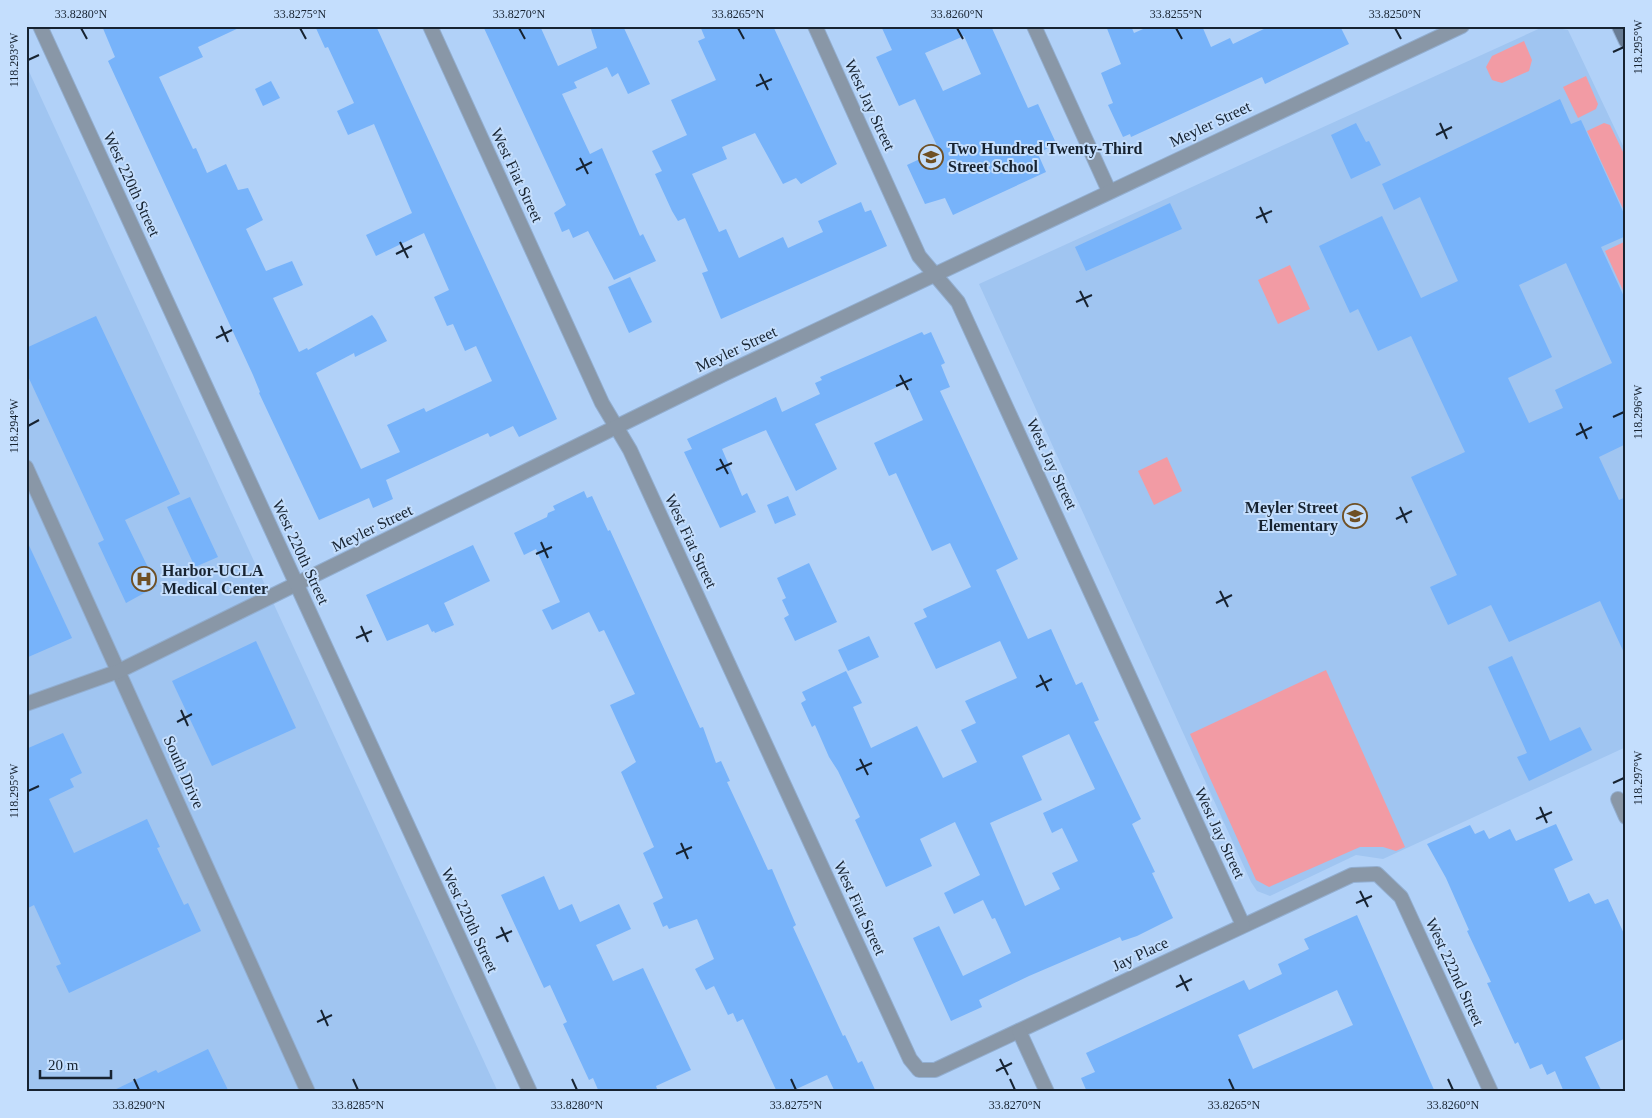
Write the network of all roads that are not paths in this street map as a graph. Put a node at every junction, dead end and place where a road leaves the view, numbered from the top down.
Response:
1 (40, 26) edge
2 (430, 26) edge
3 (815, 26) edge
4 (1034, 26) edge
5 (1462, 26) edge
6 (1619, 26) edge
7 (1626, 41) edge
8 (1109, 191) junction
9 (935, 275) junction
10 (616, 427) junction
11 (26, 467) edge
12 (296, 585) junction
13 (119, 671) junction
14 (26, 704) edge
15 (1618, 799) dead end
16 (1626, 817) edge
17 (1377, 874) joint
18 (1243, 925) junction
19 (1019, 1031) junction
20 (920, 1070) joint
21 (308, 1092) edge
22 (530, 1092) edge
23 (1048, 1092) edge
24 (1490, 1092) edge

1 - 12 street, West 220th Street
2 - 10 street, West Fiat Street
3 - 9 street, West Jay Street
4 - 8 street
5 - 8 street, Meyler Street
6 - 7 main road
8 - 9 street, Meyler Street
9 - 10 street, Meyler Street
9 - 18 street, West Jay Street
10 - 12 street, Meyler Street
10 - 20 street, West Fiat Street
11 - 13 street, South Drive
12 - 13 street, Meyler Street
12 - 22 street, West 220th Street
13 - 14 street, Meyler Street
13 - 21 street, South Drive
15 - 16 street
17 - 18 street, Jay Place
17 - 24 street, West 222nd Street
18 - 19 street, Jay Place
19 - 20 street, Jay Place
19 - 23 street

